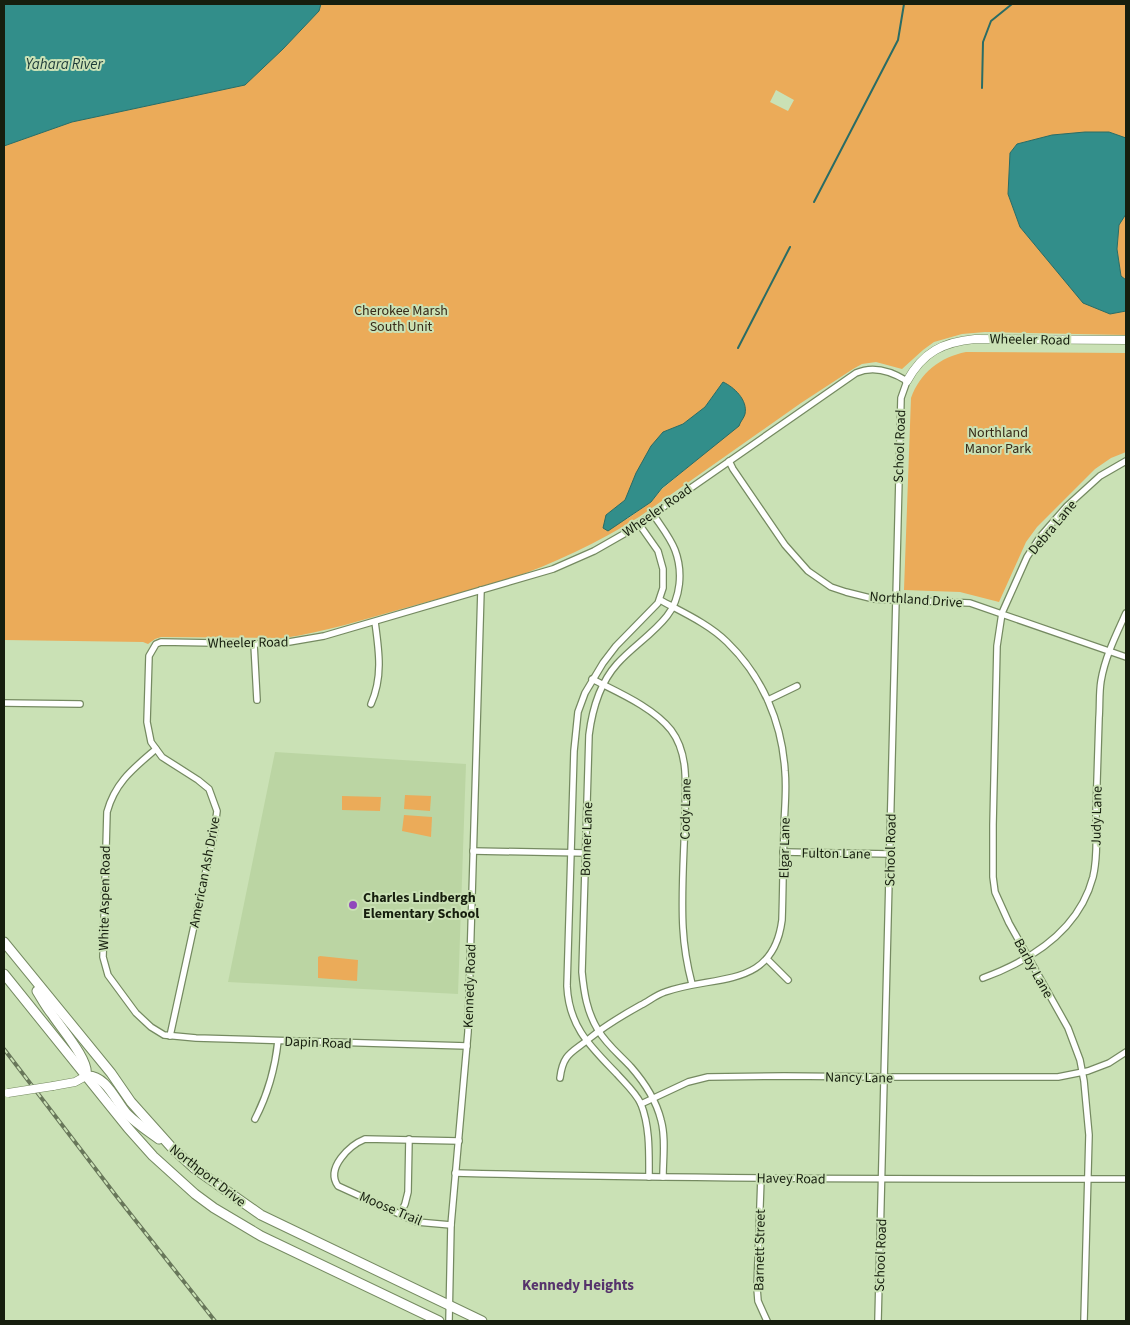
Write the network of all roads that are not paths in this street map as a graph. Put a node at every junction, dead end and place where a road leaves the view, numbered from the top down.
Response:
1 (1126, 340) edge
2 (907, 381) junction
3 (729, 461) junction
4 (1126, 461) edge
5 (653, 514) junction
6 (639, 524) junction
7 (481, 590) junction
8 (895, 599) junction
9 (660, 600) junction
10 (673, 607) junction
11 (1002, 613) junction
12 (1126, 613) edge
13 (375, 622) junction
14 (254, 644) junction
15 (1110, 651) junction
16 (1126, 657) edge
17 (592, 679) junction
18 (604, 685) junction
19 (797, 686) dead end
20 (257, 700) dead end
21 (768, 700) junction
22 (4, 703) edge
23 (80, 704) dead end
24 (371, 704) dead end
25 (156, 749) junction
26 (473, 851) junction
27 (783, 852) junction
28 (572, 853) junction
29 (586, 853) junction
30 (890, 854) junction
31 (4, 942) edge
32 (1028, 956) junction
33 (767, 958) junction
34 (24, 968) junction
35 (4, 974) edge
36 (983, 978) dead end
37 (788, 980) dead end
38 (692, 984) junction
39 (598, 1031) junction
40 (170, 1036) junction
41 (278, 1041) junction
42 (586, 1041) junction
43 (467, 1046) junction
44 (1126, 1052) edge
45 (1082, 1072) junction
46 (86, 1076) junction
47 (884, 1077) junction
48 (560, 1078) dead end
49 (6, 1093) edge
50 (653, 1098) junction
51 (641, 1104) junction
52 (255, 1118) dead end
53 (409, 1140) junction
54 (459, 1141) junction
55 (173, 1150) junction
56 (455, 1173) junction
57 (649, 1177) junction
58 (662, 1177) junction
59 (761, 1178) junction
60 (882, 1179) junction
61 (1087, 1179) junction
62 (1126, 1179) edge
63 (400, 1214) junction
64 (451, 1225) junction
65 (449, 1306) junction
66 (440, 1321) edge
67 (449, 1321) edge
68 (482, 1321) edge
69 (767, 1321) edge
70 (878, 1321) edge
71 (1084, 1321) edge

1 - 2 street, Wheeler Road
2 - 3 street, Wheeler Road
2 - 8 street, School Road
3 - 5 street, Wheeler Road
3 - 8 street, Northland Drive
4 - 11 street, Debra Lane
5 - 6 street, Wheeler Road
5 - 10 street, Bonner Lane
6 - 7 street, Wheeler Road
6 - 9 street
7 - 13 street, Wheeler Road
7 - 26 street, Kennedy Road
8 - 11 street, Northland Drive
8 - 30 street, School Road
9 - 10 street, Elgar Lane
9 - 17 street, Bonner Lane
10 - 18 street, Bonner Lane
10 - 21 street, Elgar Lane
11 - 15 street, Northland Drive
11 - 32 street, Barby Lane
12 - 15 street, Judy Lane
13 - 14 street, Wheeler Road
13 - 24 street
14 - 20 street
14 - 25 street, Wheeler Road
15 - 16 street, Northland Drive
15 - 32 street, Judy Lane
17 - 18 street, Cody Lane
17 - 28 street, Bonner Lane
18 - 29 street, Bonner Lane
18 - 38 street, Cody Lane
19 - 21 street
21 - 27 street, Elgar Lane
22 - 23 street
25 - 40 street, American Ash Drive
25 - 40 street, White Aspen Road
26 - 28 street
26 - 43 street, Kennedy Road
27 - 30 street, Fulton Lane
27 - 33 street, Elgar Lane
28 - 29 street
28 - 42 street, Bonner Lane
29 - 39 street, Bonner Lane
30 - 47 street, School Road
31 - 34 main road, Northport Drive
32 - 36 street, Judy Lane
32 - 45 street, Barby Lane
33 - 37 street
33 - 38 street, Elgar Lane
34 - 46 main road
34 - 55 main road, Northport Drive
35 - 46 main road, Northport Drive
38 - 39 street, Elgar Lane
39 - 42 street, Elgar Lane
39 - 50 street, Bonner Lane
40 - 41 street, Dapin Road
41 - 43 street, Dapin Road
41 - 52 street
42 - 48 street, Elgar Lane
42 - 51 street, Bonner Lane
43 - 54 street, Kennedy Road
44 - 45 street, Nancy Lane
45 - 47 street, Nancy Lane
45 - 61 street, Barby Lane
46 - 49 street, bridge
46 - 55 main road
46 - 66 main road, Northport Drive
47 - 50 street, Nancy Lane
47 - 60 street, School Road
50 - 51 street, Nancy Lane
50 - 58 street, Bonner Lane
51 - 57 street, Bonner Lane
53 - 54 street
53 - 63 street
53 - 63 street, Moose Trail
54 - 56 street, Kennedy Road
55 - 65 main road, Northport Drive
56 - 57 street, Havey Road
56 - 64 street, Kennedy Road
57 - 58 street, Havey Road
58 - 59 street, Havey Road
59 - 60 street, Havey Road
59 - 69 street, Barnett Street
60 - 61 street, Havey Road
60 - 70 street, School Road
61 - 62 street, Havey Road
61 - 71 street, Barby Lane
63 - 64 street, Moose Trail
64 - 65 street, Kennedy Road
65 - 67 street, Kennedy Road
65 - 68 main road, Northport Drive

